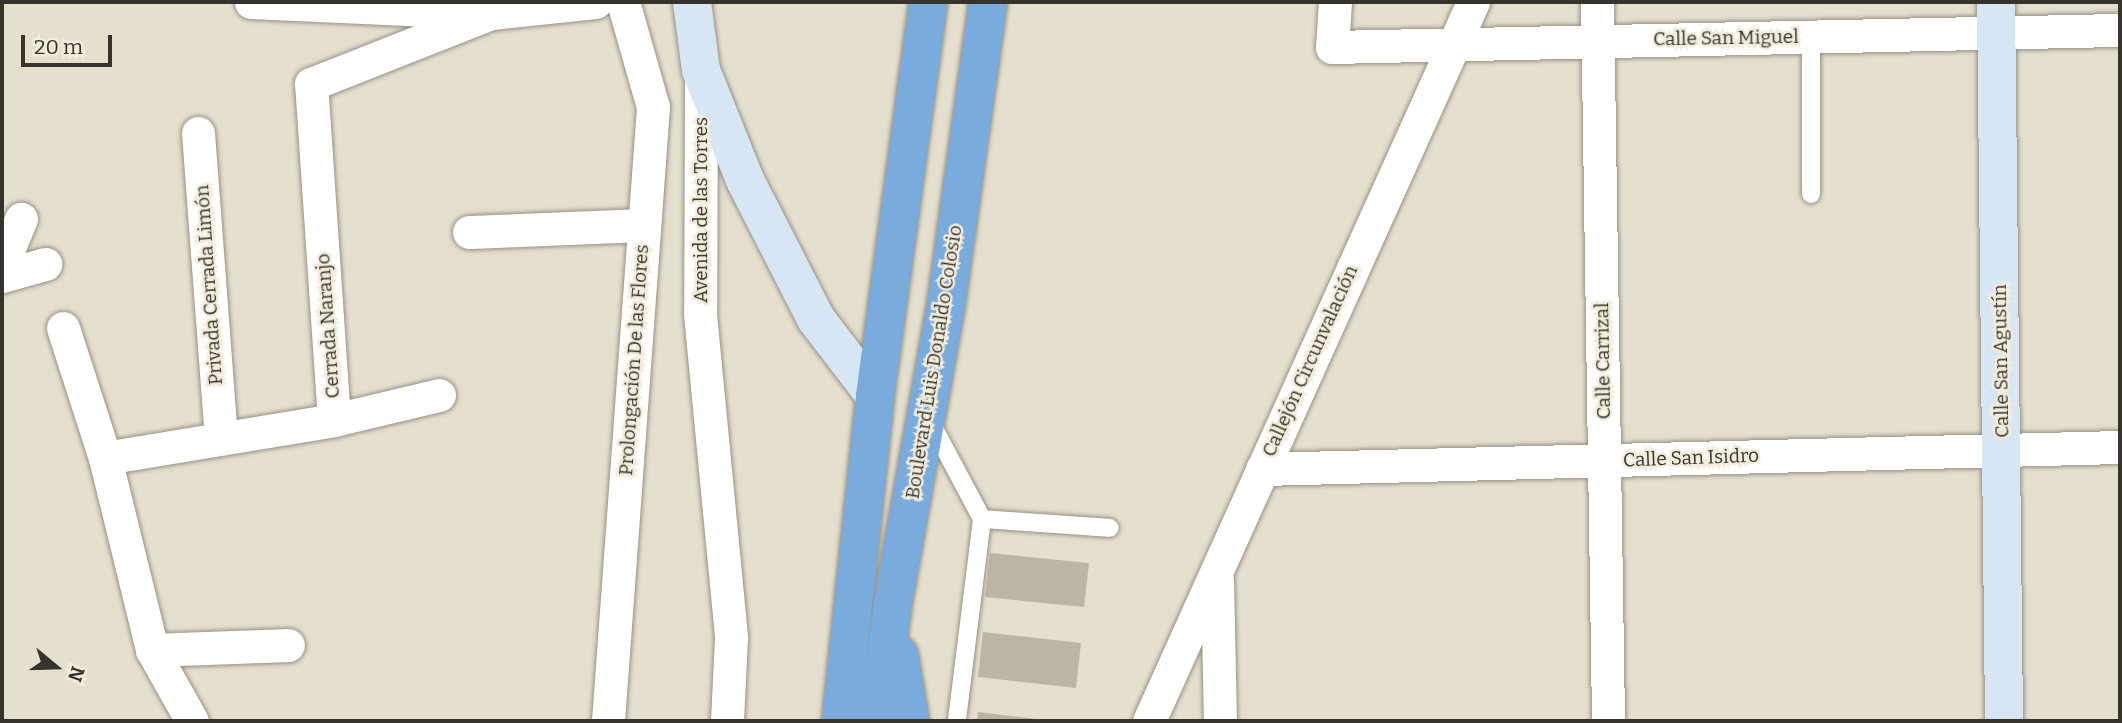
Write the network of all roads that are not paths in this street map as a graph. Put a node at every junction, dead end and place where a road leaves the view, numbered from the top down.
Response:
1 (251, 2) edge
2 (595, 2) edge
3 (623, 2) edge
4 (692, 2) edge
5 (928, 2) edge
6 (988, 2) edge
7 (1335, 2) edge
8 (1473, 2) edge
9 (1597, 2) edge
10 (491, 13) junction
11 (1996, 16) edge
12 (2120, 30) edge
13 (1811, 36) junction
14 (1597, 41) junction
15 (1451, 43) junction
16 (701, 70) junction
17 (198, 133) dead end
18 (1811, 194) dead end
19 (21, 219) dead end
20 (644, 225) junction
21 (469, 232) dead end
22 (46, 264) dead end
23 (2, 265) edge
24 (2, 276) edge
25 (63, 328) dead end
26 (439, 395) dead end
27 (875, 396) junction
28 (927, 414) junction
29 (334, 420) junction
30 (220, 438) junction
31 (2120, 447) edge
32 (2003, 449) junction
33 (104, 458) junction
34 (1605, 460) junction
35 (1262, 469) junction
36 (982, 519) junction
37 (1110, 528) dead end
38 (1217, 573) junction
39 (892, 608) junction
40 (288, 645) dead end
41 (152, 650) junction
42 (192, 721) edge
43 (608, 721) edge
44 (727, 721) edge
45 (841, 721) edge
46 (878, 721) edge
47 (910, 721) edge
48 (957, 721) edge
49 (1149, 721) edge
50 (1220, 721) edge
51 (1608, 721) edge
52 (2004, 721) edge

1 - 10 street
2 - 10 street
3 - 20 street, Prolongación De las Flores
4 - 16 street
5 - 27 highway
6 - 28 highway, Boulevard Luis Donaldo Colosio
7 - 15 street, Calle San Miguel
8 - 15 street, Callejón Circunvalación
9 - 14 street, Calle Carrizal
10 - 29 street, Cerrada Naranjo
11 - 12 street, Calle San Miguel
11 - 13 street, Calle San Miguel
11 - 32 street, Calle San Agustín
13 - 14 street, Calle San Miguel
13 - 18 lane
14 - 15 street, Calle San Miguel
14 - 34 street, Calle Carrizal
15 - 35 street, Callejón Circunvalación
16 - 27 street, Avenida de las Torres
16 - 44 street, Avenida de las Torres
17 - 30 street, Privada Cerrada Limón
19 - 23 street
20 - 21 street
20 - 43 street, Prolongación De las Flores
22 - 24 street
25 - 33 street
26 - 29 street
27 - 45 highway
28 - 36 lane
28 - 39 highway, Boulevard Luis Donaldo Colosio
29 - 30 street, Cerrada Naranjo
30 - 33 street, Cerrada Naranjo
31 - 32 street, Calle San Isidro
32 - 34 street, Calle San Isidro
32 - 52 street, Calle San Agustín
33 - 41 street
34 - 35 street, Calle San Isidro
34 - 51 street, Calle Carrizal
35 - 38 street, Callejón Circunvalación
36 - 37 lane
36 - 48 lane
38 - 49 street, Callejón Circunvalación
38 - 50 street
39 - 46 highway, Boulevard Luis Donaldo Colosio
39 - 47 highway
40 - 41 street
41 - 42 street

